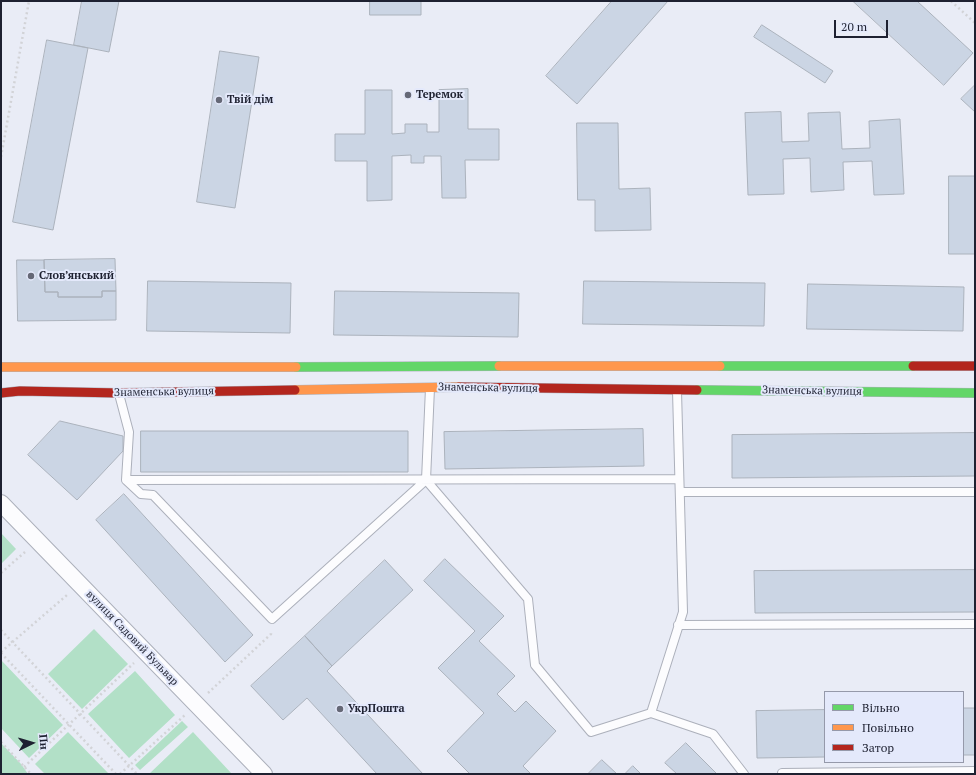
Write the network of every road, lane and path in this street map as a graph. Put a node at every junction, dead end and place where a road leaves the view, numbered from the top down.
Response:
1 (29, 1) edge
2 (951, 1) edge
3 (975, 23) edge
4 (1, 157) edge
5 (975, 366) edge
6 (1, 367) edge
7 (430, 387) junction
8 (677, 390) junction
9 (1, 393) edge
10 (119, 393) junction
11 (975, 393) edge
12 (679, 479) junction
13 (126, 480) junction
14 (426, 480) junction
15 (680, 492) junction
16 (975, 492) edge
17 (1, 503) edge
18 (37, 540) junction
19 (1, 572) edge
20 (79, 584) junction
21 (975, 624) edge
22 (678, 625) junction
23 (1, 630) edge
24 (13, 643) junction
25 (145, 652) junction
26 (1, 653) edge
27 (651, 713) junction
28 (80, 714) junction
29 (68, 724) junction
30 (1, 742) edge
31 (24, 767) junction
32 (975, 771) edge
33 (782, 773) dead end
34 (31, 774) edge
35 (116, 774) edge
36 (137, 774) edge
37 (264, 774) edge
38 (744, 774) edge

1 - 4 path
2 - 3 path
5 - 6 main road, Знаменська вулиця
7 - 8 main road, Знаменська вулиця
7 - 10 main road, Знаменська вулиця
7 - 14 lane
8 - 11 main road, Знаменська вулиця
8 - 12 lane
9 - 10 main road, Знаменська вулиця
10 - 13 lane
12 - 14 lane
12 - 15 lane
13 - 14 lane
13 - 14 lane
14 - 27 lane
15 - 16 lane
15 - 22 lane
17 - 18 street, вулиця Садовий Бульвар
18 - 19 path
18 - 20 street, вулиця Садовий Бульвар
20 - 24 path
20 - 25 street, вулиця Садовий Бульвар
21 - 22 lane
22 - 27 lane
23 - 24 path
24 - 26 path
24 - 28 path
25 - 28 path
25 - 37 street, вулиця Садовий Бульвар
26 - 29 path
27 - 38 lane
28 - 29 path
28 - 36 path
29 - 31 path
29 - 35 path
30 - 31 path
31 - 34 path
32 - 33 lane

